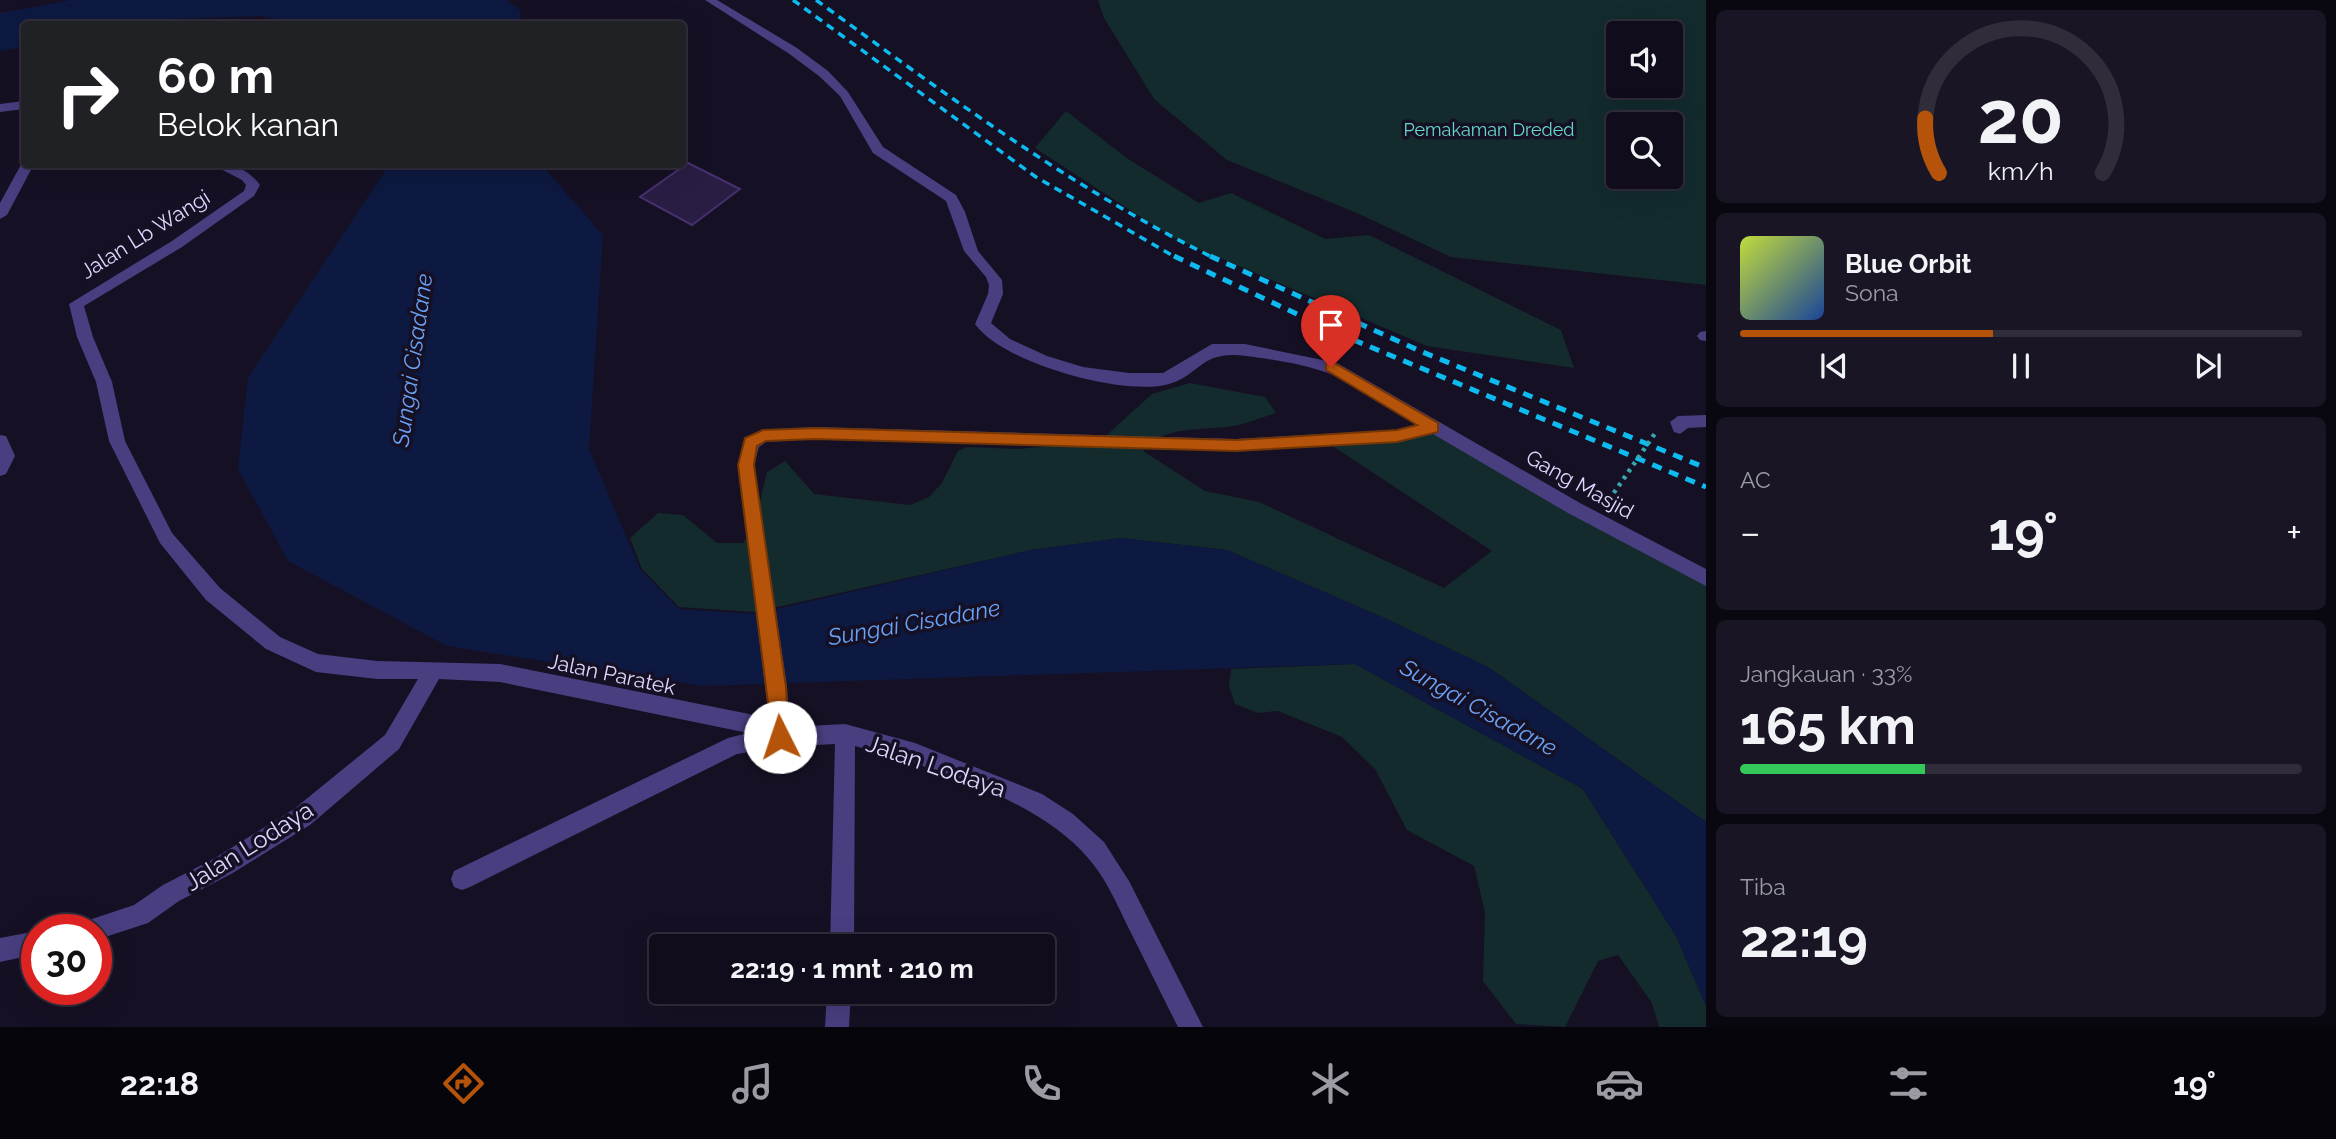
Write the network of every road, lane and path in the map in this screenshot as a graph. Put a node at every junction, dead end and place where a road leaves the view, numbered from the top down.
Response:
1 (710, 0) edge
2 (21, 104) edge
3 (0, 107) edge
4 (26, 168) edge
5 (226, 168) edge
6 (0, 215) edge
7 (1706, 421) edge
8 (1433, 428) junction
9 (1680, 428) dead end
10 (1656, 432) dead end
11 (0, 440) edge
12 (0, 469) edge
13 (1609, 500) dead end
14 (1706, 578) edge
15 (434, 670) junction
16 (779, 733) junction
17 (845, 734) junction
18 (462, 879) dead end
19 (112, 924) edge
20 (842, 934) edge
21 (21, 945) edge
22 (0, 950) edge
23 (838, 1004) edge
24 (837, 1027) edge
25 (1191, 1027) edge

1 - 8 street, Gang Masjid
2 - 3 street
4 - 6 street
5 - 15 street, Jalan Lb Wangi
7 - 9 street
8 - 14 street, Gang Masjid
8 - 16 street
10 - 13 path, Gang Masjid, bridge
11 - 12 street
15 - 16 street, Jalan Paratek
15 - 19 street, Jalan Lodaya
16 - 17 street, Jalan Lodaya
16 - 18 street, Jalan Lodaya
17 - 20 street
17 - 25 street, Jalan Lodaya
21 - 22 street
23 - 24 street

